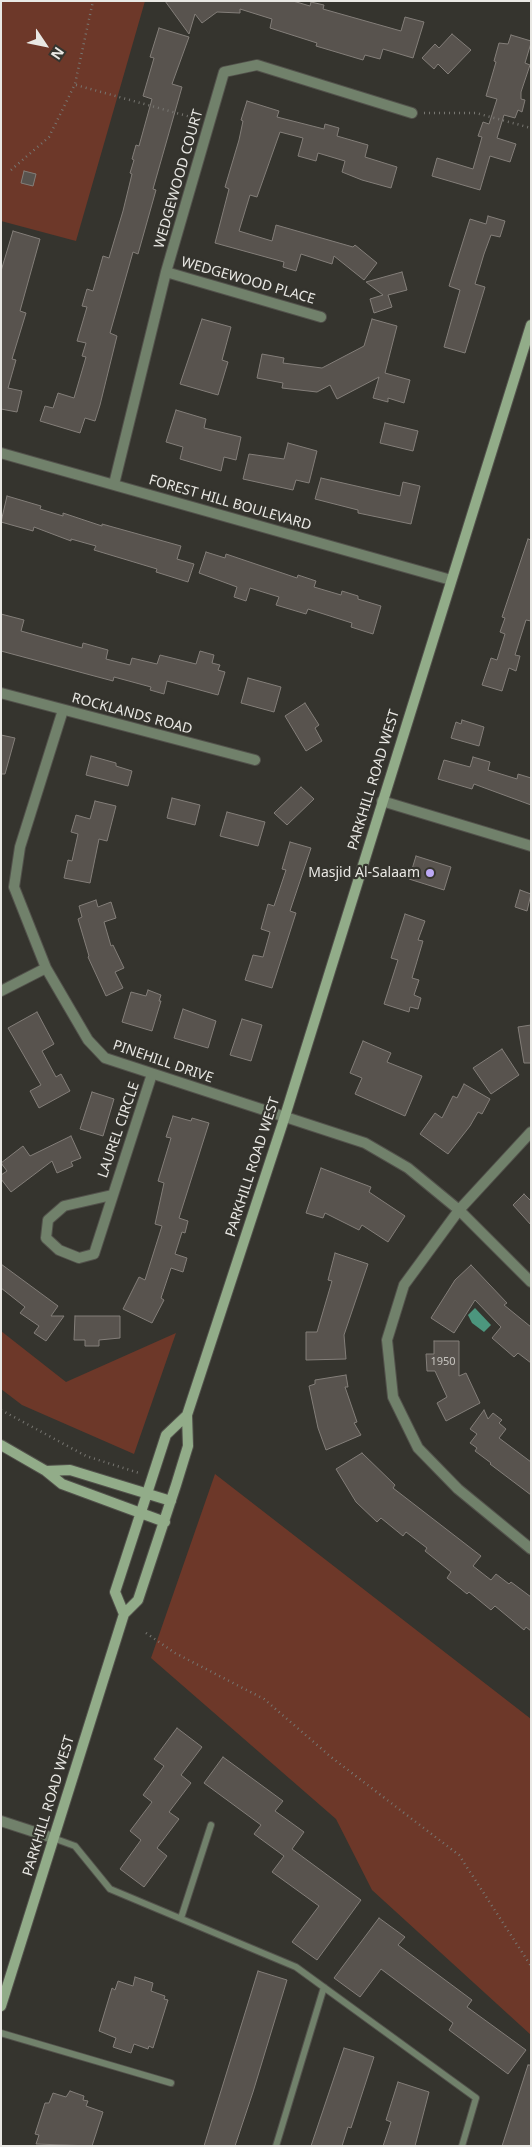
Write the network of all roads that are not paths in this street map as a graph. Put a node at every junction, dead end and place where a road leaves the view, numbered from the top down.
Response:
1 (412, 113) road end
2 (166, 272) junction
3 (321, 317) dead end
4 (531, 325) edge
5 (1, 453) edge
6 (114, 484) junction
7 (451, 580) junction
8 (1, 693) edge
9 (63, 710) junction
10 (255, 760) dead end
11 (382, 801) junction
12 (531, 846) edge
13 (46, 968) junction
14 (1, 991) edge
15 (152, 1074) junction
16 (285, 1116) junction
17 (531, 1132) edge
18 (112, 1195) junction
19 (459, 1210) junction
20 (531, 1282) edge
21 (186, 1415) junction
22 (1, 1445) edge
23 (46, 1471) junction
24 (148, 1494) junction
25 (171, 1501) junction
26 (142, 1514) junction
27 (165, 1522) junction
28 (531, 1549) edge
29 (124, 1614) junction
30 (1, 1821) edge
31 (212, 1825) dead end
32 (53, 1838) junction
33 (181, 1918) junction
34 (324, 1987) junction
35 (1, 2006) edge
36 (1, 2033) edge
37 (171, 2084) dead end
38 (276, 2146) edge
39 (462, 2146) edge

1 - 2 street, WEDGEWOOD COURT
2 - 3 street, WEDGEWOOD PLACE
2 - 6 street, WEDGEWOOD COURT
4 - 7 main road, PARKHILL ROAD WEST
5 - 6 street, FOREST HILL BOULEVARD
6 - 7 street, FOREST HILL BOULEVARD
7 - 11 main road, PARKHILL ROAD WEST
8 - 9 street, ROCKLANDS ROAD
9 - 10 street, ROCKLANDS ROAD
9 - 13 street, PINEHILL DRIVE
11 - 12 street
11 - 16 main road, PARKHILL ROAD WEST
13 - 14 street
13 - 15 street, PINEHILL DRIVE
15 - 16 street, PINEHILL DRIVE
15 - 18 street, LAUREL CIRCLE
16 - 19 street, PINEHILL DRIVE
16 - 21 main road, PARKHILL ROAD WEST
17 - 19 street
18 - 18 street, LAUREL CIRCLE
19 - 20 street, PINEHILL DRIVE
19 - 28 street
21 - 24 main road, PARKHILL ROAD WEST
21 - 25 main road, PARKHILL ROAD WEST
22 - 23 main road
23 - 24 main road
23 - 26 main road
24 - 25 main road
24 - 26 main road, PARKHILL ROAD WEST
25 - 27 main road, PARKHILL ROAD WEST
26 - 27 main road
26 - 29 main road, PARKHILL ROAD WEST
27 - 29 main road, PARKHILL ROAD WEST
29 - 32 main road, PARKHILL ROAD WEST
30 - 32 street
31 - 33 lane
32 - 33 lane
32 - 35 main road, PARKHILL ROAD WEST
33 - 34 lane
34 - 38 lane
34 - 39 lane
36 - 37 lane

